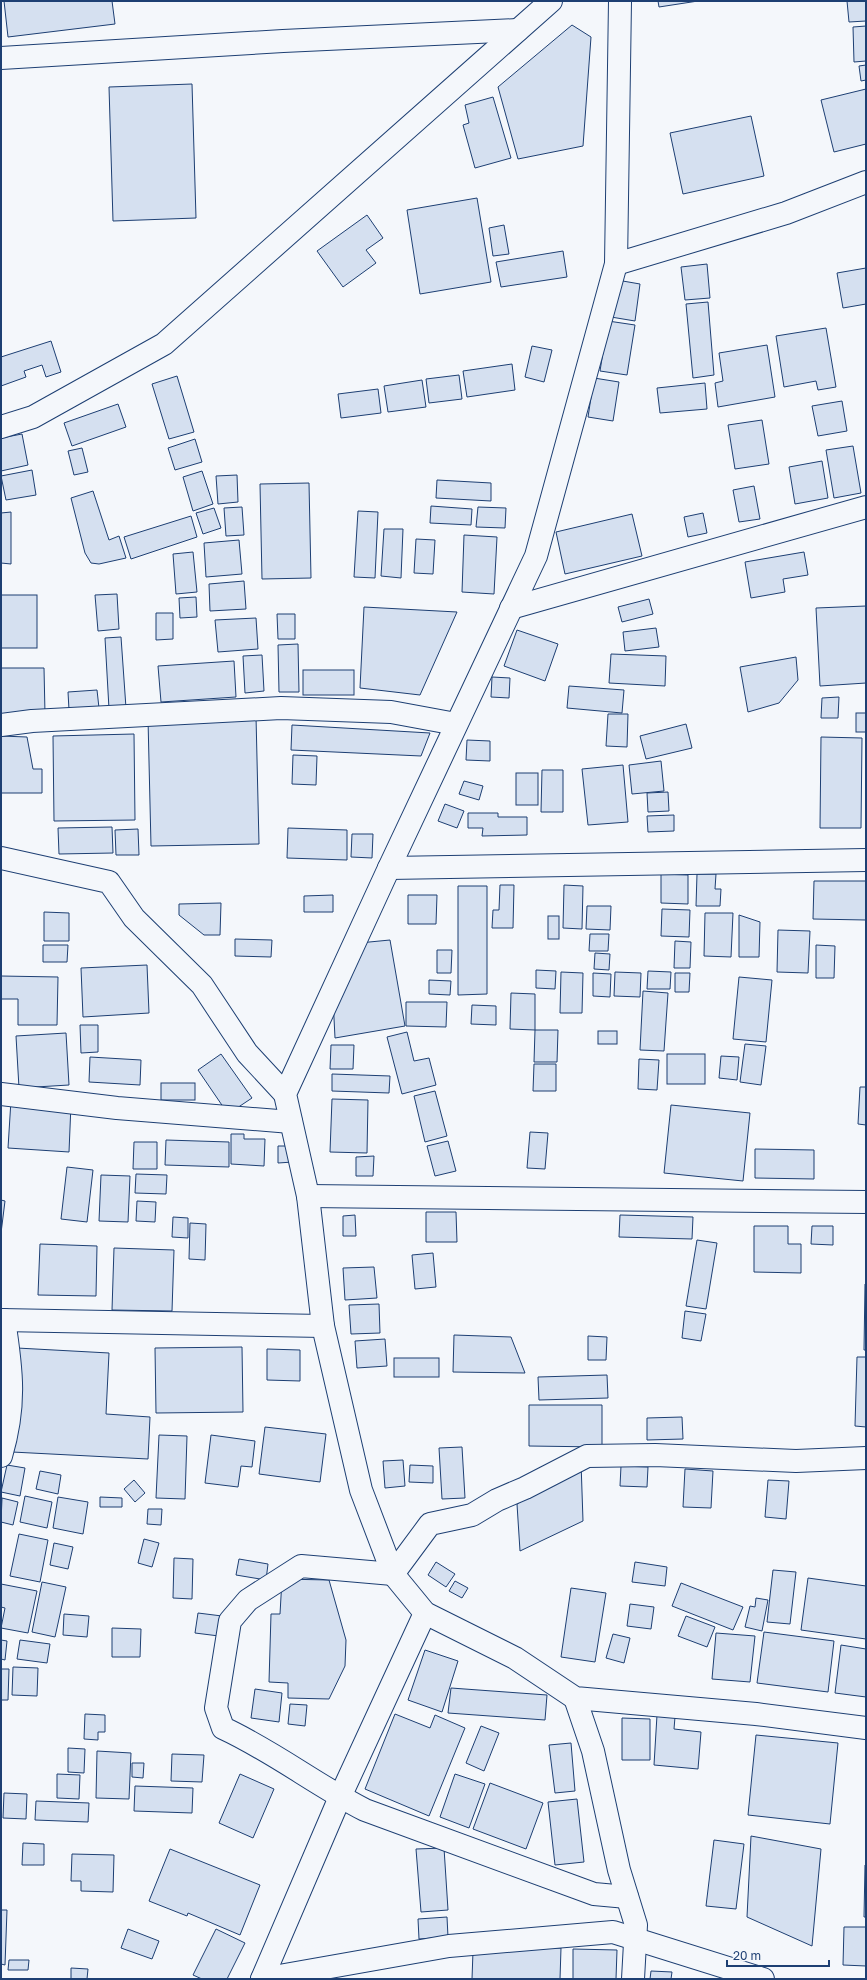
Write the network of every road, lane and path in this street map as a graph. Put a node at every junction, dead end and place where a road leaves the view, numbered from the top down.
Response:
1 (551, 1) edge
2 (620, 1) edge
3 (518, 30) junction
4 (1, 58) edge
5 (866, 182) edge
6 (616, 264) junction
7 (1, 427) edge
8 (866, 507) edge
9 (511, 608) junction
10 (456, 724) junction
11 (1, 725) edge
12 (1, 858) edge
13 (866, 860) edge
14 (389, 868) junction
15 (1, 1094) edge
16 (286, 1094) junction
17 (291, 1122) junction
18 (308, 1196) junction
19 (866, 1202) edge
20 (2, 1320) edge
21 (323, 1326) junction
22 (1, 1456) edge
23 (866, 1458) edge
24 (393, 1574) junction
25 (425, 1613) junction
26 (575, 1698) junction
27 (866, 1728) edge
28 (340, 1797) junction
29 (628, 1897) junction
30 (635, 1938) junction
31 (262, 1979) edge
32 (633, 1979) edge
33 (763, 1979) edge

1 - 3 street
2 - 6 street
3 - 4 street
3 - 7 street
5 - 6 street
6 - 9 street
8 - 9 street
9 - 10 street
10 - 11 street
10 - 14 street
12 - 16 street
13 - 14 street
14 - 16 street
15 - 17 street
16 - 17 street
17 - 18 street
18 - 19 street
18 - 21 street
20 - 21 street
20 - 22 street
21 - 24 street
23 - 24 street
24 - 25 street
24 - 28 street
25 - 26 street
25 - 28 street
26 - 27 street
26 - 29 street
28 - 29 street
28 - 31 street
29 - 30 street
30 - 31 street
30 - 32 street
30 - 33 street

